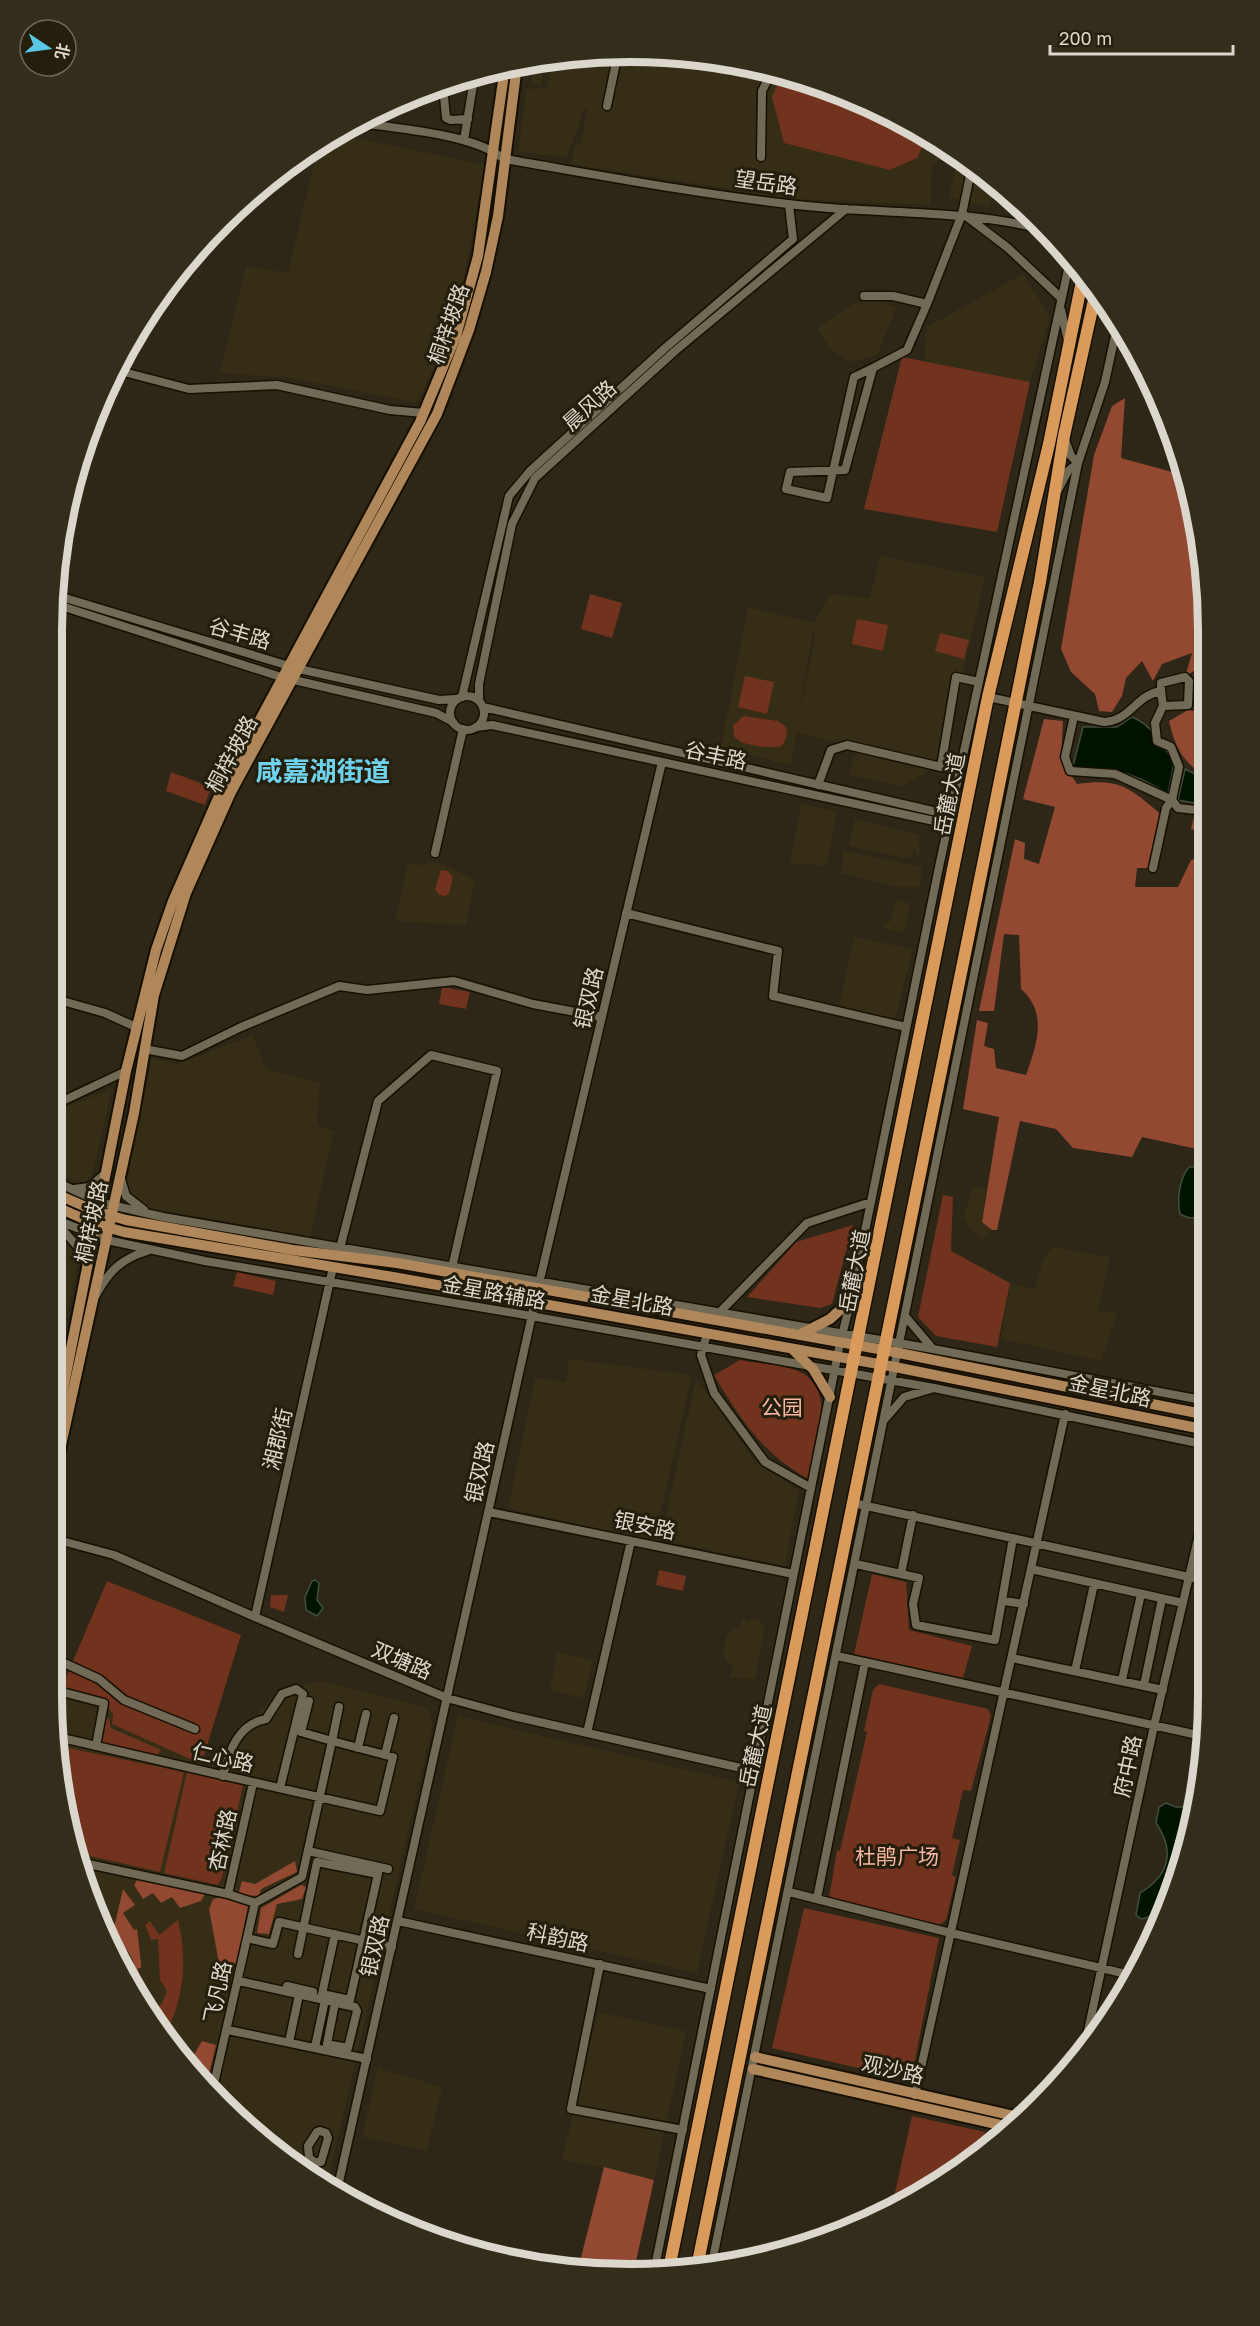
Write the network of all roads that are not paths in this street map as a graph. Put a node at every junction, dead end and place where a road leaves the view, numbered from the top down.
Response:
1 (616, 62) edge
2 (516, 73) edge
3 (503, 76) edge
4 (768, 79) edge
5 (473, 84) edge
6 (446, 92) edge
7 (607, 106) dead end
8 (468, 119) junction
9 (371, 125) edge
10 (464, 140) junction
11 (491, 148) junction
12 (761, 157) dead end
13 (504, 159) junction
14 (489, 165) junction
15 (970, 175) edge
16 (789, 204) junction
17 (846, 209) junction
18 (962, 214) junction
19 (1030, 226) edge
20 (1068, 268) edge
21 (1081, 284) edge
22 (864, 296) dead end
23 (1094, 301) edge
24 (1060, 302) junction
25 (927, 304) junction
26 (1116, 336) edge
27 (1069, 343) junction
28 (873, 368) junction
29 (124, 372) edge
30 (424, 413) junction
31 (1064, 436) junction
32 (1078, 463) junction
33 (834, 470) junction
34 (1054, 495) junction
35 (63, 597) edge
36 (63, 606) edge
37 (287, 665) junction
38 (299, 669) junction
39 (281, 677) junction
40 (293, 680) junction
41 (979, 682) junction
42 (1161, 691) junction
43 (988, 697) junction
44 (459, 698) junction
45 (481, 704) junction
46 (1016, 704) junction
47 (1163, 706) junction
48 (1029, 707) junction
49 (1074, 716) junction
50 (453, 722) junction
51 (476, 727) junction
52 (463, 729) junction
53 (662, 762) junction
54 (818, 785) junction
55 (1172, 800) junction
56 (1198, 810) edge
57 (949, 820) junction
58 (435, 853) dead end
59 (1153, 868) dead end
60 (626, 913) junction
61 (62, 1001) edge
62 (602, 1017) junction
63 (136, 1027) junction
64 (906, 1027) junction
65 (144, 1048) junction
66 (126, 1071) junction
67 (62, 1101) edge
68 (109, 1170) junction
69 (121, 1178) junction
70 (62, 1184) edge
71 (73, 1189) junction
72 (62, 1194) edge
73 (871, 1202) junction
74 (101, 1208) junction
75 (62, 1211) edge
76 (113, 1212) junction
77 (149, 1214) junction
78 (62, 1221) edge
79 (62, 1229) edge
80 (96, 1231) junction
81 (109, 1234) junction
82 (150, 1250) junction
83 (339, 1251) junction
84 (333, 1267) junction
85 (88, 1270) junction
86 (451, 1270) junction
87 (539, 1285) junction
88 (96, 1296) junction
89 (851, 1300) junction
90 (536, 1302) junction
91 (905, 1316) junction
92 (532, 1317) junction
93 (712, 1319) junction
94 (812, 1329) junction
95 (707, 1334) junction
96 (800, 1335) junction
97 (841, 1338) junction
98 (859, 1341) junction
99 (885, 1345) junction
100 (704, 1348) junction
101 (898, 1348) junction
102 (792, 1349) junction
103 (933, 1349) junction
104 (838, 1357) junction
105 (854, 1360) junction
106 (880, 1365) junction
107 (811, 1367) junction
108 (895, 1367) junction
109 (835, 1371) junction
110 (851, 1374) junction
111 (878, 1379) junction
112 (892, 1382) junction
113 (62, 1386) edge
114 (934, 1388) junction
115 (830, 1397) junction
116 (1198, 1399) edge
117 (1198, 1413) edge
118 (1065, 1414) junction
119 (884, 1419) junction
120 (1198, 1429) edge
121 (62, 1443) edge
122 (1198, 1443) edge
123 (811, 1488) junction
124 (853, 1503) junction
125 (868, 1506) junction
126 (489, 1512) junction
127 (913, 1515) junction
128 (1013, 1538) junction
129 (1198, 1538) edge
130 (631, 1540) junction
131 (62, 1541) edge
132 (1037, 1544) junction
133 (856, 1564) junction
134 (1031, 1569) junction
135 (793, 1574) junction
136 (901, 1574) junction
137 (1189, 1577) junction
138 (1198, 1579) edge
139 (1094, 1584) junction
140 (1141, 1594) junction
141 (1162, 1599) junction
142 (1004, 1601) junction
143 (1183, 1603) junction
144 (1024, 1604) junction
145 (255, 1617) junction
146 (837, 1656) junction
147 (1012, 1658) junction
148 (62, 1662) edge
149 (865, 1662) junction
150 (1075, 1671) junction
151 (1122, 1680) junction
152 (1144, 1685) junction
153 (1163, 1690) junction
154 (62, 1692) edge
155 (1004, 1694) junction
156 (447, 1698) junction
157 (309, 1701) dead end
158 (339, 1707) dead end
159 (366, 1714) dead end
160 (394, 1718) dead end
161 (1154, 1726) junction
162 (195, 1729) dead end
163 (587, 1733) junction
164 (1197, 1735) edge
165 (63, 1738) edge
166 (332, 1741) junction
167 (96, 1746) junction
168 (358, 1748) junction
169 (386, 1755) junction
170 (754, 1771) junction
171 (223, 1776) junction
172 (253, 1783) junction
173 (280, 1788) junction
174 (319, 1797) junction
175 (308, 1851) junction
176 (88, 1865) edge
177 (388, 1869) dead end
178 (789, 1892) junction
179 (228, 1894) junction
180 (817, 1898) junction
181 (255, 1903) junction
182 (398, 1921) junction
183 (304, 1928) junction
184 (335, 1934) junction
185 (951, 1934) junction
186 (247, 1938) junction
187 (363, 1941) junction
188 (392, 1947) junction
189 (298, 1954) dead end
190 (600, 1964) junction
191 (1101, 1968) junction
192 (1125, 1974) edge
193 (238, 1981) junction
194 (287, 1986) dead end
195 (711, 1989) junction
196 (299, 1995) junction
197 (323, 1997) junction
198 (335, 2002) junction
199 (228, 2030) junction
200 (1087, 2033) edge
201 (290, 2042) junction
202 (315, 2047) junction
203 (755, 2057) junction
204 (367, 2059) junction
205 (753, 2069) junction
206 (214, 2083) edge
207 (915, 2095) junction
208 (1013, 2116) edge
209 (999, 2125) joint
210 (998, 2129) edge
211 (682, 2130) junction
212 (314, 2162) dead end
213 (313, 2168) edge
214 (340, 2184) edge
215 (713, 2259) edge
216 (698, 2260) edge
217 (656, 2263) edge
218 (670, 2263) edge

1 - 7 street
2 - 13 main road, 桐梓坡路
3 - 11 main road, 桐梓坡路
4 - 12 street
5 - 8 street
6 - 8 street
8 - 10 street
9 - 10 street
10 - 11 street
11 - 13 street
11 - 14 main road, 桐梓坡路
13 - 14 street
13 - 16 street, 望岳路
13 - 38 main road, 桐梓坡路
14 - 30 main road, 桐梓坡路
15 - 18 street
16 - 17 street, 望岳路
16 - 44 street, 晨风路
17 - 18 street, 望岳路
17 - 45 street, 晨风路
18 - 19 street, 望岳路
18 - 24 street
18 - 25 street
20 - 24 street
21 - 27 highway, 岳麓大道
22 - 25 street
23 - 31 highway
24 - 27 street
24 - 41 street
25 - 28 street
26 - 32 street
27 - 43 highway, 岳麓大道
28 - 33 street
28 - 33 street
29 - 30 street
30 - 37 main road, 桐梓坡路
31 - 32 street
31 - 34 highway
32 - 34 street
32 - 48 street
33 - 33 street
34 - 46 highway
35 - 37 street, 谷丰路
36 - 39 street, 谷丰路
37 - 38 street, 谷丰路
37 - 39 main road, 桐梓坡路
38 - 40 main road, 桐梓坡路
38 - 44 street, 谷丰路
39 - 40 street, 谷丰路
39 - 63 main road, 桐梓坡路
40 - 50 street, 谷丰路
40 - 65 main road, 桐梓坡路
41 - 54 street
41 - 57 street
42 - 47 street
42 - 47 street
42 - 49 street
43 - 46 street
43 - 98 highway, 岳麓大道
44 - 45 street
44 - 50 street
45 - 51 street
45 - 54 street, 谷丰路
46 - 48 street
46 - 99 highway
47 - 55 street
48 - 49 street
48 - 91 street
49 - 55 street
50 - 52 street
51 - 52 street
51 - 53 street, 谷丰路
52 - 58 street
53 - 57 street, 谷丰路
53 - 60 street, 银双路
54 - 57 street, 谷丰路
55 - 56 street
55 - 59 street
57 - 64 street
60 - 62 street, 银双路
60 - 64 street
61 - 63 street
62 - 65 street
62 - 87 street, 银双路
63 - 66 main road, 桐梓坡路
64 - 73 street
65 - 69 main road, 桐梓坡路
66 - 67 street
66 - 68 main road, 桐梓坡路
68 - 71 street
68 - 74 main road, 桐梓坡路
69 - 76 main road, 桐梓坡路
69 - 77 street
70 - 71 street
71 - 74 street
72 - 74 main road, 金星北路
73 - 89 street
73 - 93 street
74 - 76 main road, 金星北路
74 - 80 main road, 桐梓坡路
75 - 80 main road, 金星北路
76 - 77 street
76 - 81 main road, 桐梓坡路
76 - 83 main road, 金星北路
77 - 83 street
78 - 80 street
79 - 85 street
80 - 81 main road, 金星北路
80 - 85 main road, 桐梓坡路
81 - 82 street, 金星路辅路
81 - 84 main road, 金星北路
81 - 88 main road, 桐梓坡路
82 - 88 street
82 - 92 street, 金星路辅路
83 - 86 main road, 金星北路
83 - 86 street
84 - 90 main road, 金星北路
84 - 145 street, 湘郡街
85 - 113 main road, 桐梓坡路
86 - 87 main road, 金星北路
87 - 90 street, 银双路
87 - 93 main road, 金星北路
87 - 94 street, 金星路辅路
88 - 121 main road, 桐梓坡路
89 - 94 main road
89 - 97 street
90 - 92 street, 银双路
90 - 95 main road, 金星北路
91 - 101 street
91 - 103 street
92 - 100 street, 金星路辅路
92 - 126 street, 银双路
93 - 96 main road, 金星北路
94 - 96 main road
94 - 97 street, 金星路辅路
95 - 100 street
95 - 102 main road, 金星北路
96 - 97 main road, 金星北路
97 - 98 main road, 金星北路
97 - 104 street
98 - 99 main road, 金星北路
98 - 105 highway, 岳麓大道
99 - 101 main road, 金星北路
99 - 106 highway
100 - 107 street, 金星路辅路
100 - 123 street
101 - 103 street
101 - 108 street
101 - 117 main road, 金星北路
102 - 104 main road, 金星北路
102 - 107 main road
103 - 116 street
104 - 105 main road, 金星北路
104 - 109 street
105 - 106 main road, 金星北路
105 - 110 highway, 岳麓大道
106 - 108 main road, 金星北路
106 - 111 highway
107 - 109 street, 金星路辅路
107 - 115 main road
108 - 112 street
108 - 120 main road, 金星北路
109 - 110 street, 金星路辅路
109 - 115 street
110 - 111 street, 金星路辅路
110 - 218 highway, 岳麓大道
111 - 112 street, 金星路辅路
111 - 124 highway
112 - 114 street, 金星路辅路
112 - 119 street
114 - 118 street, 金星路辅路
114 - 119 street
115 - 123 street
118 - 122 street, 金星路辅路
118 - 132 street
119 - 125 street
123 - 135 street
124 - 125 street
124 - 216 highway
125 - 127 street
125 - 133 street
126 - 130 street, 银安路
126 - 156 street, 银双路
127 - 128 street
127 - 136 street
128 - 132 street
128 - 142 street
129 - 137 street, 府中路
130 - 135 street, 银安路
130 - 163 street
131 - 145 street, 双塘路
132 - 134 street
132 - 137 street
133 - 136 street
133 - 146 street
134 - 139 street
134 - 144 street
135 - 170 street
136 - 142 street
137 - 138 street
137 - 143 street, 府中路
139 - 140 street
139 - 150 street
140 - 141 street
140 - 151 street
141 - 143 street
141 - 152 street
142 - 144 street
143 - 153 street, 府中路
144 - 147 street
145 - 156 street, 双塘路
146 - 149 street
146 - 178 street
147 - 150 street
147 - 155 street
148 - 162 street
149 - 155 street
149 - 180 street
150 - 151 street
151 - 152 street
152 - 153 street
153 - 161 street, 府中路
154 - 167 street
155 - 161 street
155 - 185 street
156 - 163 street, 双塘路
156 - 182 street, 银双路
157 - 166 street
158 - 166 street
159 - 168 street
160 - 169 street
161 - 164 street
161 - 191 street, 府中路
163 - 170 street, 双塘路
165 - 167 street, 仁心路
166 - 168 street
166 - 174 street
167 - 171 street, 仁心路
168 - 169 street
169 - 174 street, 仁心路
170 - 195 street
171 - 172 street, 仁心路
171 - 173 street
172 - 173 street, 仁心路
172 - 179 street, 杏林路
173 - 174 street, 仁心路
174 - 175 street
175 - 177 street
175 - 181 street
176 - 179 street
178 - 180 street
178 - 203 street
179 - 181 street, 杏林路
180 - 185 street
181 - 186 street, 飞凡路
182 - 188 street, 银双路
182 - 190 street, 科韵路
183 - 184 street
183 - 186 street
183 - 187 street
183 - 189 street
184 - 187 street
184 - 197 street
185 - 191 street
185 - 207 street
186 - 193 street, 飞凡路
187 - 188 street
187 - 197 street
188 - 204 street, 银双路
190 - 195 street, 科韵路
190 - 211 street
191 - 192 street
191 - 200 street, 府中路
193 - 196 street
193 - 199 street, 飞凡路
194 - 197 street
195 - 211 street
196 - 197 street
196 - 201 street
197 - 198 street
197 - 202 street
198 - 198 street
199 - 201 street
199 - 206 street, 飞凡路
201 - 202 street
202 - 204 street
203 - 205 street
203 - 207 main road, 观沙路
204 - 214 street, 银双路
205 - 209 main road, 观沙路
205 - 215 street
207 - 208 main road, 观沙路
209 - 210 street
211 - 217 street
212 - 213 street

